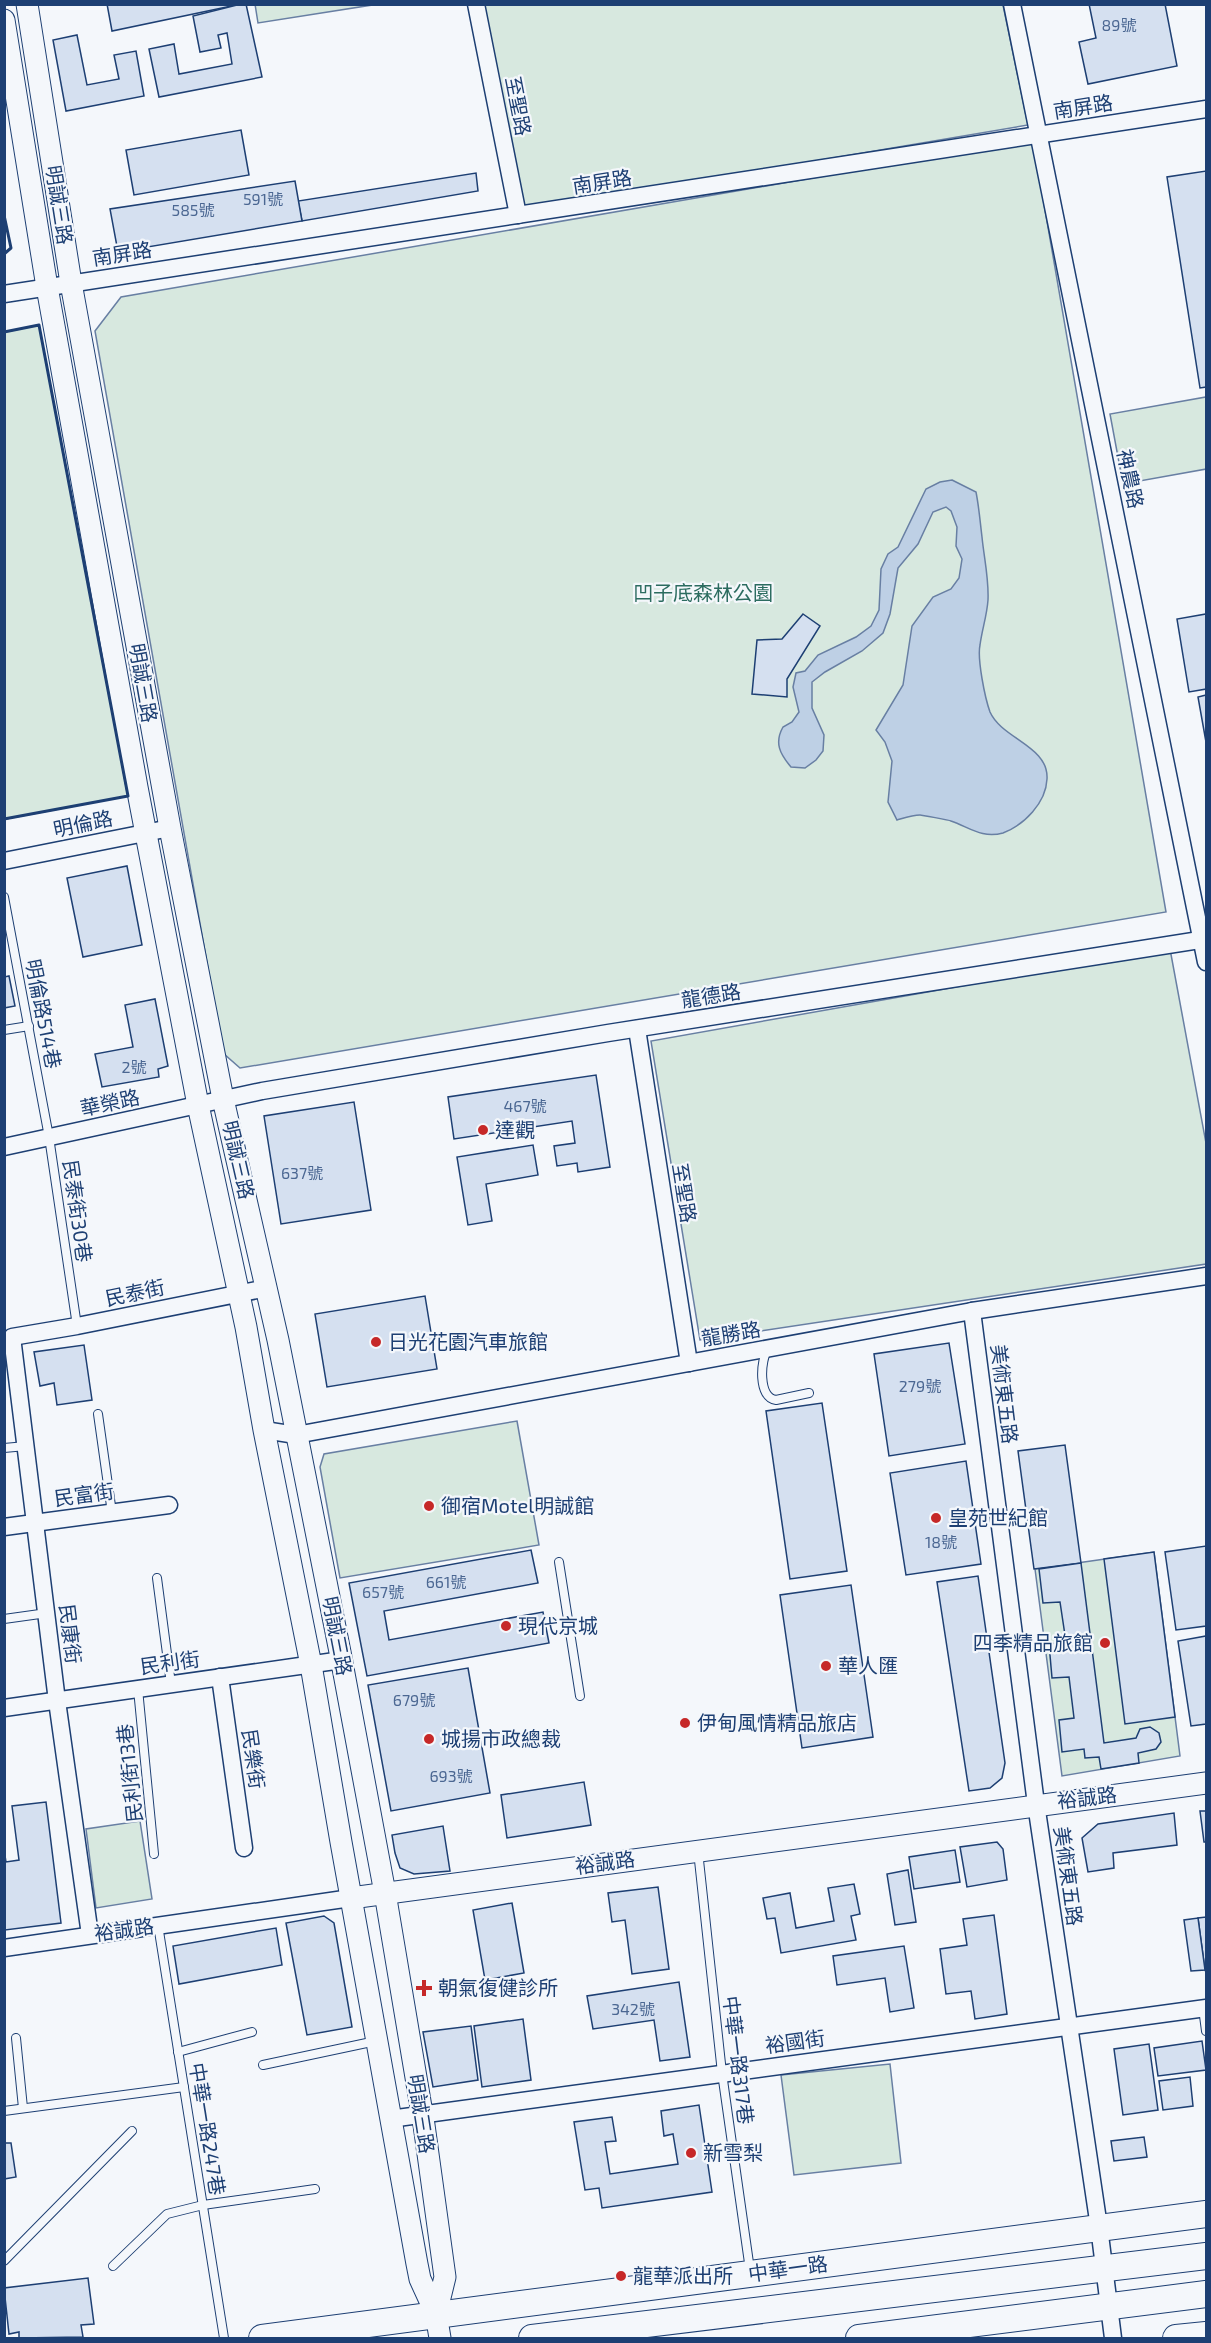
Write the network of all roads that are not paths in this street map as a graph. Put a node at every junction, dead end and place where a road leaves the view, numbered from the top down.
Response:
1 (27, 4) edge
2 (476, 4) edge
3 (1012, 4) edge
4 (4, 20) edge
5 (1206, 109) edge
6 (1039, 135) junction
7 (518, 215) junction
8 (71, 283) junction
9 (47, 287) junction
10 (4, 294) edge
11 (90, 389) junction
12 (67, 394) junction
13 (170, 828) junction
14 (146, 832) junction
15 (4, 861) edge
16 (4, 897) edge
17 (1205, 940) edge
18 (1206, 962) edge
19 (29, 1026) junction
20 (638, 1029) junction
21 (4, 1030) edge
22 (223, 1099) junction
23 (198, 1105) junction
24 (49, 1137) junction
25 (4, 1147) edge
26 (1206, 1276) edge
27 (267, 1288) junction
28 (238, 1293) junction
29 (972, 1311) junction
30 (77, 1326) junction
31 (12, 1337) joint
32 (769, 1348) junction
33 (10, 1362) edge
34 (689, 1363) junction
35 (810, 1394) dead end
36 (98, 1414) dead end
37 (264, 1430) junction
38 (296, 1435) junction
39 (26, 1446) junction
40 (4, 1448) edge
41 (170, 1505) dead end
42 (112, 1513) junction
43 (35, 1523) junction
44 (4, 1527) edge
45 (559, 1562) dead end
46 (157, 1578) dead end
47 (46, 1613) junction
48 (4, 1619) edge
49 (342, 1660) junction
50 (311, 1665) junction
51 (220, 1677) junction
52 (171, 1684) junction
53 (138, 1689) junction
54 (580, 1696) dead end
55 (57, 1701) junction
56 (4, 1708) edge
57 (1206, 1783) edge
58 (1036, 1804) junction
59 (244, 1848) dead end
60 (698, 1850) junction
61 (154, 1854) dead end
62 (385, 1893) junction
63 (351, 1898) junction
64 (158, 1925) junction
65 (90, 1935) junction
66 (4, 1947) edge
67 (1205, 2008) edge
68 (1069, 2026) junction
69 (1206, 2031) edge
70 (252, 2032) dead end
71 (16, 2038) dead end
72 (376, 2041) junction
73 (178, 2052) junction
74 (263, 2065) dead end
75 (722, 2073) junction
76 (184, 2087) junction
77 (23, 2108) junction
78 (4, 2111) edge
79 (422, 2115) junction
80 (390, 2119) junction
81 (132, 2131) dead end
82 (315, 2189) dead end
83 (203, 2205) junction
84 (1206, 2214) edge
85 (1099, 2227) junction
86 (1206, 2256) edge
87 (4, 2261) edge
88 (113, 2266) dead end
89 (1104, 2268) junction
90 (751, 2274) junction
91 (1206, 2294) edge
92 (1109, 2306) junction
93 (438, 2326) edge
94 (1206, 2335) edge
95 (224, 2338) edge
96 (262, 2338) edge
97 (532, 2338) edge
98 (859, 2338) edge
99 (1113, 2338) edge
100 (1176, 2338) edge

1 - 8 street, 明誠三路
2 - 7 street, 至聖路
3 - 6 street, 神農路
4 - 9 street, 明誠三路
5 - 6 street, 南屏路
6 - 7 street, 南屏路
6 - 17 street, 神農路
7 - 8 street, 南屏路
8 - 9 street, 南屏路
8 - 11 street, 明誠三路
9 - 10 street, 南屏路
9 - 12 street, 明誠三路
11 - 12 street
11 - 13 street, 明誠三路
12 - 14 street, 明誠三路
13 - 14 street, 明倫路
13 - 22 street, 明誠三路
14 - 15 street, 明倫路
14 - 23 street, 明誠三路
16 - 19 lane, 明倫路514巷
17 - 18 street, 神農路
17 - 20 street, 龍德路
19 - 21 lane
19 - 24 lane, 明倫路514巷
20 - 22 street, 龍德路
20 - 34 street, 至聖路
22 - 23 street, 華榮路
22 - 27 street, 明誠三路
23 - 24 street, 華榮路
23 - 28 street, 明誠三路
24 - 25 street, 華榮路
24 - 30 lane, 民泰街30巷
26 - 29 street, 龍勝路
27 - 28 street, 民泰街
27 - 38 street, 明誠三路
28 - 30 street, 民泰街
28 - 37 street, 明誠三路
29 - 32 street, 龍勝路
29 - 58 street, 美術東五路
30 - 31 street, 民泰街
31 - 33 street, 民康街
32 - 34 street, 龍勝路
32 - 35 lane
33 - 39 street, 民康街
34 - 38 street, 龍勝路
36 - 42 lane
37 - 38 street, 龍勝路
37 - 50 street, 明誠三路
38 - 49 street, 明誠三路
39 - 40 lane
39 - 43 street, 民康街
41 - 42 street, 民富街
42 - 43 street, 民富街
43 - 44 street, 民富街
43 - 47 street, 民康街
45 - 54 lane
46 - 52 lane
47 - 48 lane
47 - 55 street, 民康街
49 - 50 street, 民利街
49 - 62 street, 明誠三路
50 - 51 street, 民利街
50 - 63 street, 明誠三路
51 - 52 street, 民利街
51 - 59 street, 民樂街
52 - 53 street, 民利街
53 - 55 street, 民利街
53 - 61 lane, 民利街13巷
55 - 56 street, 民利街
55 - 65 street, 民康街
57 - 58 street, 裕誠路
58 - 60 street, 裕誠路
58 - 68 street, 美術東五路
60 - 62 street, 裕誠路
60 - 75 lane, 中華一路317巷
62 - 63 street, 裕誠路
62 - 79 street, 明誠三路
63 - 64 street, 裕誠路
63 - 72 street, 明誠三路
64 - 65 street, 裕誠路
64 - 73 lane, 中華一路247巷
65 - 66 street, 裕誠路
67 - 68 street, 裕國街
67 - 69 lane
68 - 75 street, 裕國街
68 - 85 street, 美術東五路
70 - 73 lane
71 - 77 lane
72 - 74 lane
72 - 80 street, 明誠三路
73 - 76 lane, 中華一路247巷
75 - 79 street, 裕國街
75 - 90 lane, 中華一路317巷
76 - 77 lane
76 - 83 lane, 中華一路247巷
77 - 78 lane
79 - 80 street, 裕國街
79 - 93 street, 明誠三路
80 - 93 street, 明誠三路
81 - 87 lane
82 - 83 lane
83 - 88 lane
83 - 95 lane, 中華一路247巷
84 - 85 main road, 中華一路
85 - 89 street, 美術東五路
85 - 90 main road, 中華一路
86 - 89 main road, 中華一路
89 - 92 street, 美術東五路
89 - 97 main road, 中華一路
90 - 93 main road, 中華一路
91 - 92 main road
92 - 98 main road
92 - 99 street, 美術東五路
93 - 96 main road, 中華一路
94 - 100 main road

